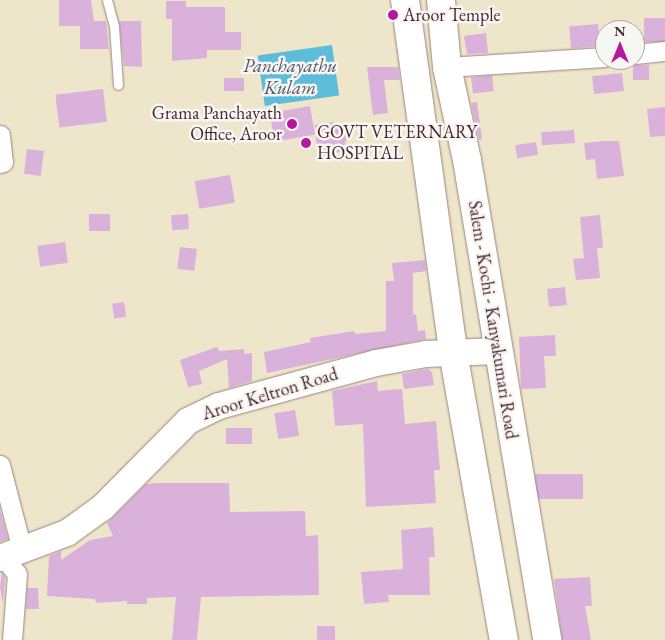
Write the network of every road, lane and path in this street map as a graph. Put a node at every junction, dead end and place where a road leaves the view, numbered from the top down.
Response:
1 (107, 0) edge
2 (405, 0) edge
3 (440, 0) edge
4 (665, 52) edge
5 (645, 53) edge
6 (595, 58) edge
7 (447, 67) junction
8 (118, 86) dead end
9 (0, 135) edge
10 (0, 163) edge
11 (497, 351) junction
12 (453, 352) junction
13 (0, 465) edge
14 (9, 555) edge
15 (12, 640) edge
16 (504, 640) edge
17 (547, 640) edge

1 - 8 lane
2 - 12 highway
3 - 7 highway, Salem - Kochi - Kanyakumari Road
4 - 5 street
6 - 7 street
7 - 11 highway, Salem - Kochi - Kanyakumari Road
9 - 10 street
11 - 12 main road, Aroor Keltron Road
11 - 17 highway, Salem - Kochi - Kanyakumari Road
12 - 14 main road, Aroor Keltron Road
12 - 16 highway
13 - 14 street
14 - 15 street

